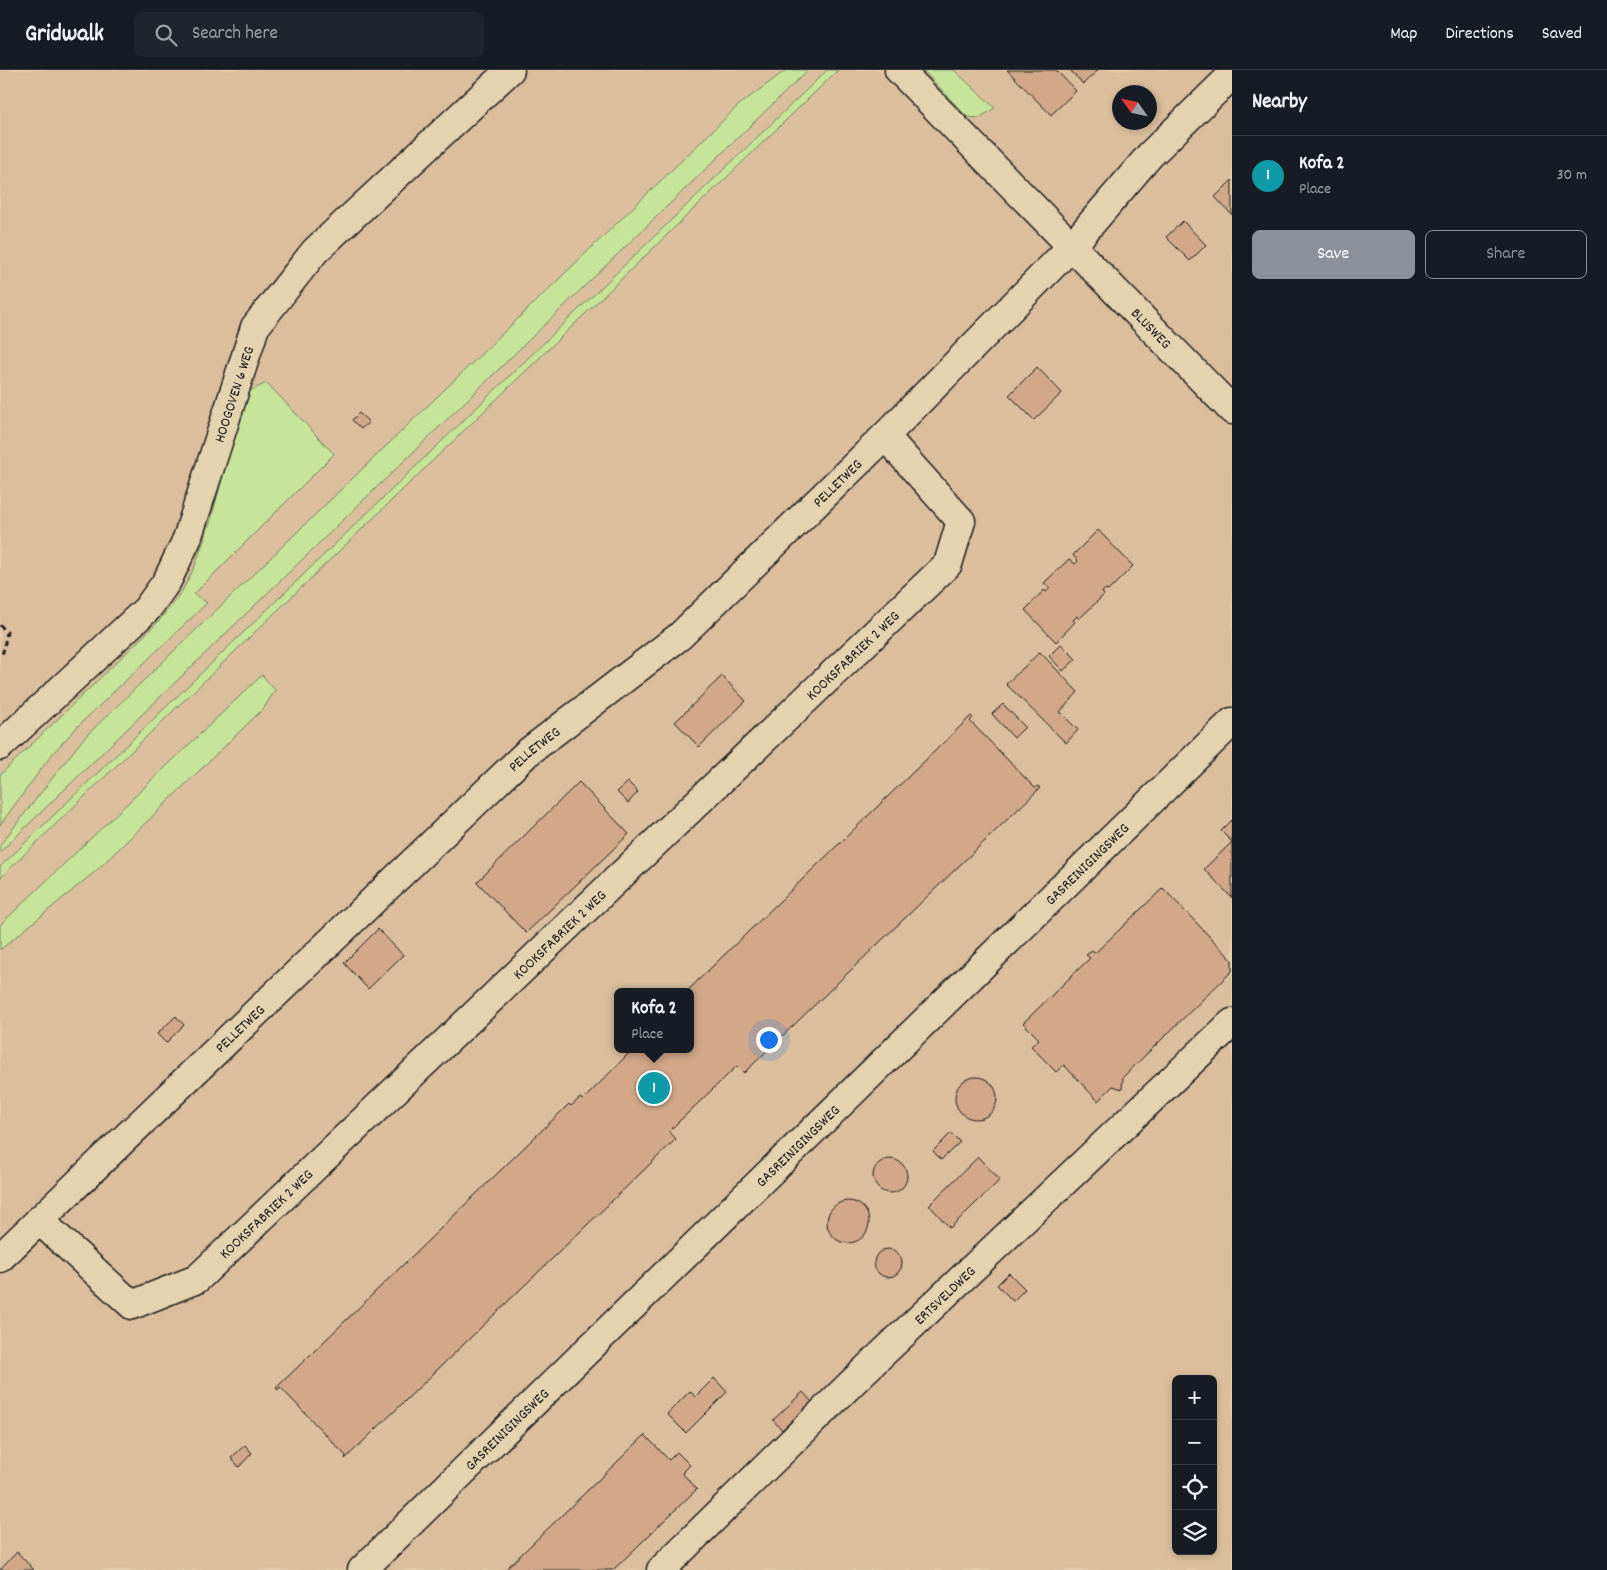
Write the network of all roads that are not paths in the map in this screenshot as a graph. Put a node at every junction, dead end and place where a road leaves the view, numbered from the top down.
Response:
1 (510, 70) edge
2 (899, 70) edge
3 (1232, 75) edge
4 (1072, 246) junction
5 (1232, 410) edge
6 (885, 436) junction
7 (1232, 722) edge
8 (0, 746) edge
9 (1232, 1023) edge
10 (40, 1220) junction
11 (0, 1258) edge
12 (362, 1570) edge
13 (661, 1570) edge

1 - 8 lane, HOOGOVEN 6 WEG
2 - 4 lane, BLUSWEG
3 - 4 lane, PELLETWEG
4 - 5 lane, BLUSWEG
4 - 6 lane, PELLETWEG
6 - 10 lane, PELLETWEG
6 - 10 lane, KOOKSFABRIEK 2 WEG
7 - 12 lane, GASREINIGINGSWEG
9 - 13 lane, ERTSVELDWEG
10 - 11 lane, PELLETWEG

